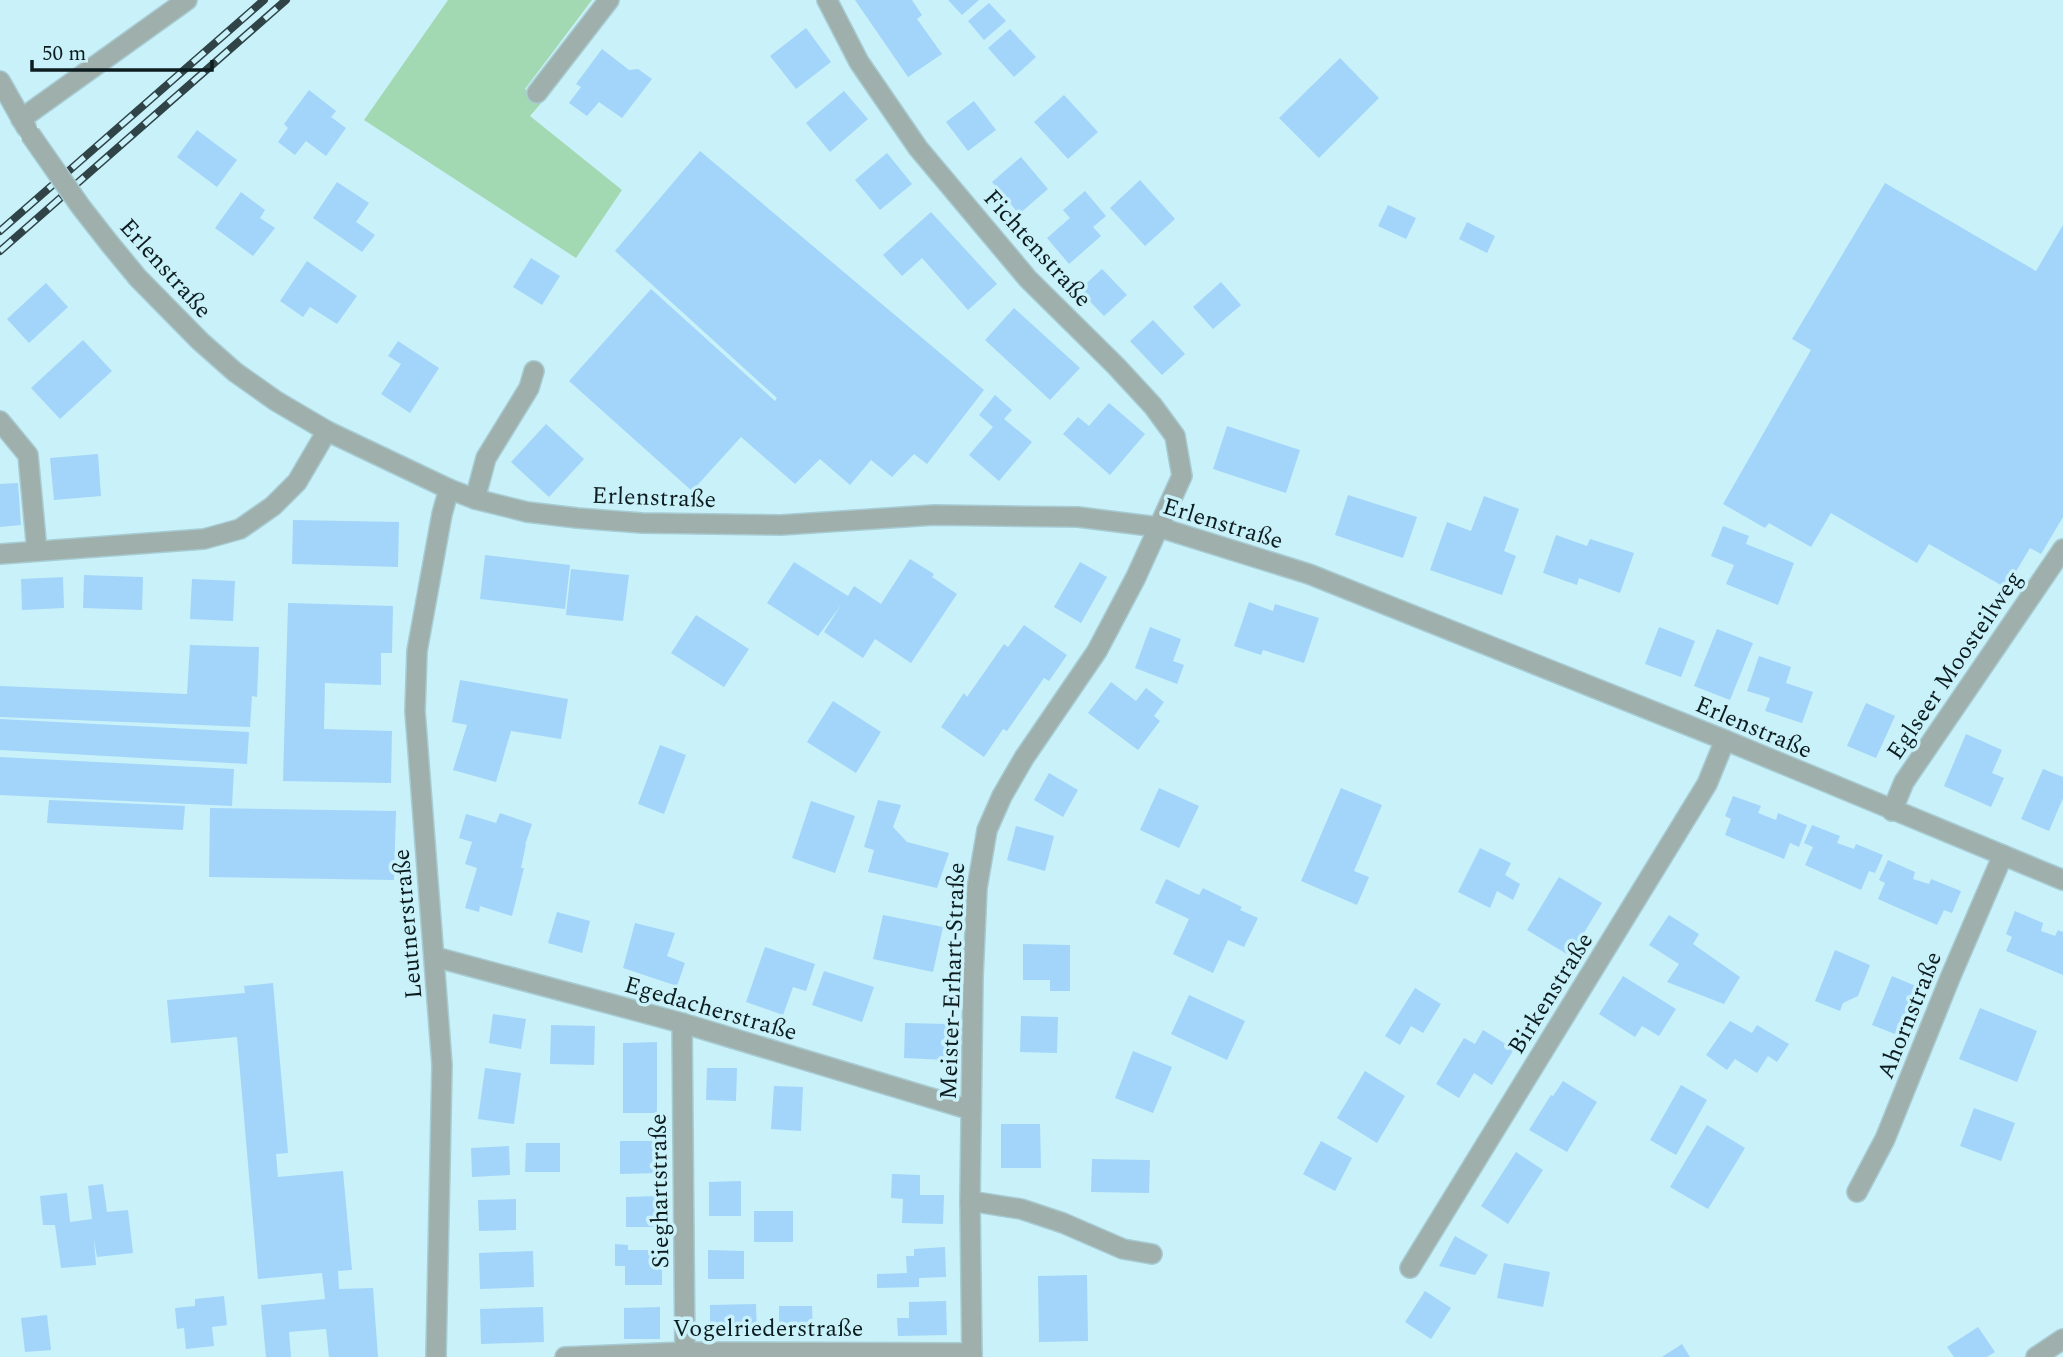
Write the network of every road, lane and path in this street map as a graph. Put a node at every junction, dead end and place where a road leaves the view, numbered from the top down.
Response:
1 (187, 0) edge
2 (609, 0) edge
3 (827, 0) edge
4 (0, 81) edge
5 (537, 93) dead end
6 (25, 126) junction
7 (534, 371) dead end
8 (0, 421) edge
9 (327, 431) junction
10 (449, 489) junction
11 (475, 499) junction
12 (1158, 527) junction
13 (2063, 549) edge
14 (37, 551) junction
15 (0, 555) edge
16 (1725, 740) junction
17 (1892, 811) junction
18 (2003, 855) junction
19 (2063, 880) edge
20 (435, 957) junction
21 (682, 1024) junction
22 (971, 1110) junction
23 (1857, 1192) dead end
24 (970, 1201) junction
25 (1152, 1254) dead end
26 (1410, 1268) dead end
27 (2063, 1339) edge
28 (685, 1354) edge
29 (972, 1355) edge
30 (436, 1357) edge
31 (565, 1357) edge
32 (2036, 1357) edge

1 - 6 street
2 - 5 street
3 - 12 street, Fichtenstraße
4 - 6 street, Erlenstraße
6 - 9 street, Erlenstraße, bridge
7 - 11 street
8 - 14 street
9 - 10 street, Erlenstraße
9 - 14 street
10 - 11 street, Erlenstraße
10 - 20 street, Leutnerstraße
11 - 12 street, Erlenstraße
12 - 16 street, Erlenstraße
12 - 22 street, Meister-Erhart-Straße
13 - 17 street, Eglseer Moosteilweg
14 - 15 street
16 - 17 street, Erlenstraße
16 - 26 street, Birkenstraße
17 - 18 street, Erlenstraße
18 - 19 street, Erlenstraße
18 - 23 street, Ahornstraße
20 - 21 street, Egedacherstraße
20 - 30 street, Leutnerstraße
21 - 22 street, Egedacherstraße
21 - 28 street, Sieghartstraße
22 - 24 street, Meister-Erhart-Straße
24 - 25 street
24 - 29 street, Meister-Erhart-Straße
27 - 32 street
28 - 29 street, Vogelriederstraße
28 - 31 street, Vogelriederstraße

